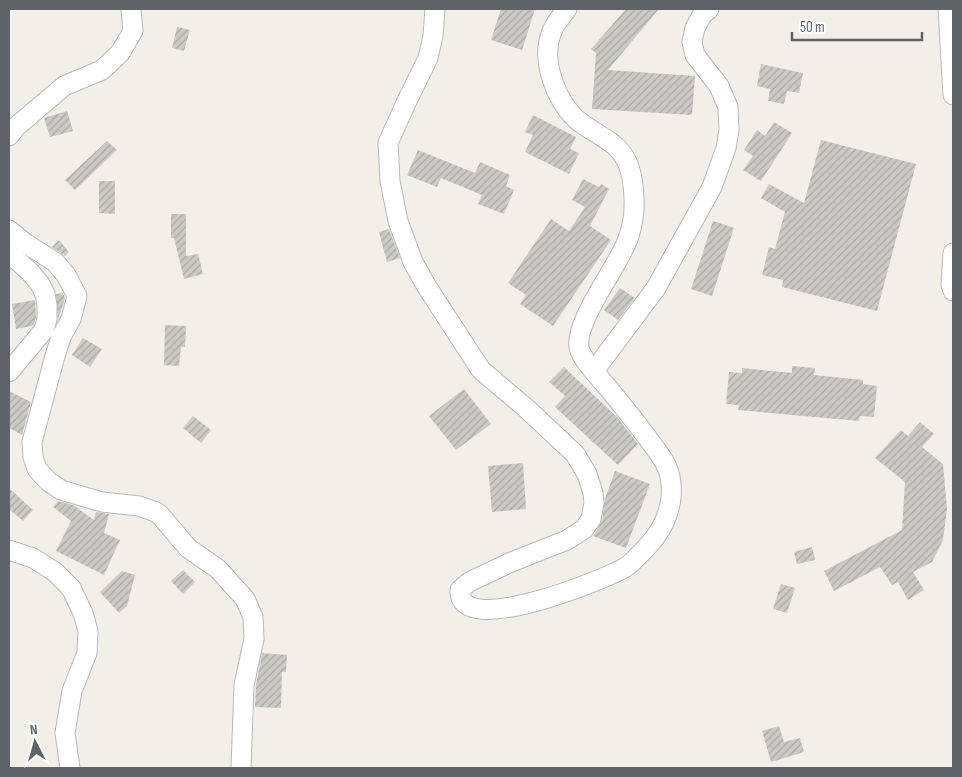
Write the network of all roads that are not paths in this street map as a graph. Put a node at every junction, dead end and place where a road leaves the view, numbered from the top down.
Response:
1 (131, 9) edge
2 (435, 9) edge
3 (567, 9) edge
4 (710, 9) edge
5 (948, 9) edge
6 (953, 96) edge
7 (9, 136) edge
8 (9, 230) edge
9 (9, 253) edge
10 (953, 253) edge
11 (953, 291) edge
12 (594, 371) junction
13 (9, 372) edge
14 (9, 550) edge
15 (70, 768) edge
16 (241, 768) edge

1 - 7 street
2 - 12 street
3 - 12 street
4 - 12 street
5 - 6 street
8 - 16 street
9 - 13 street
10 - 11 street
14 - 15 street

